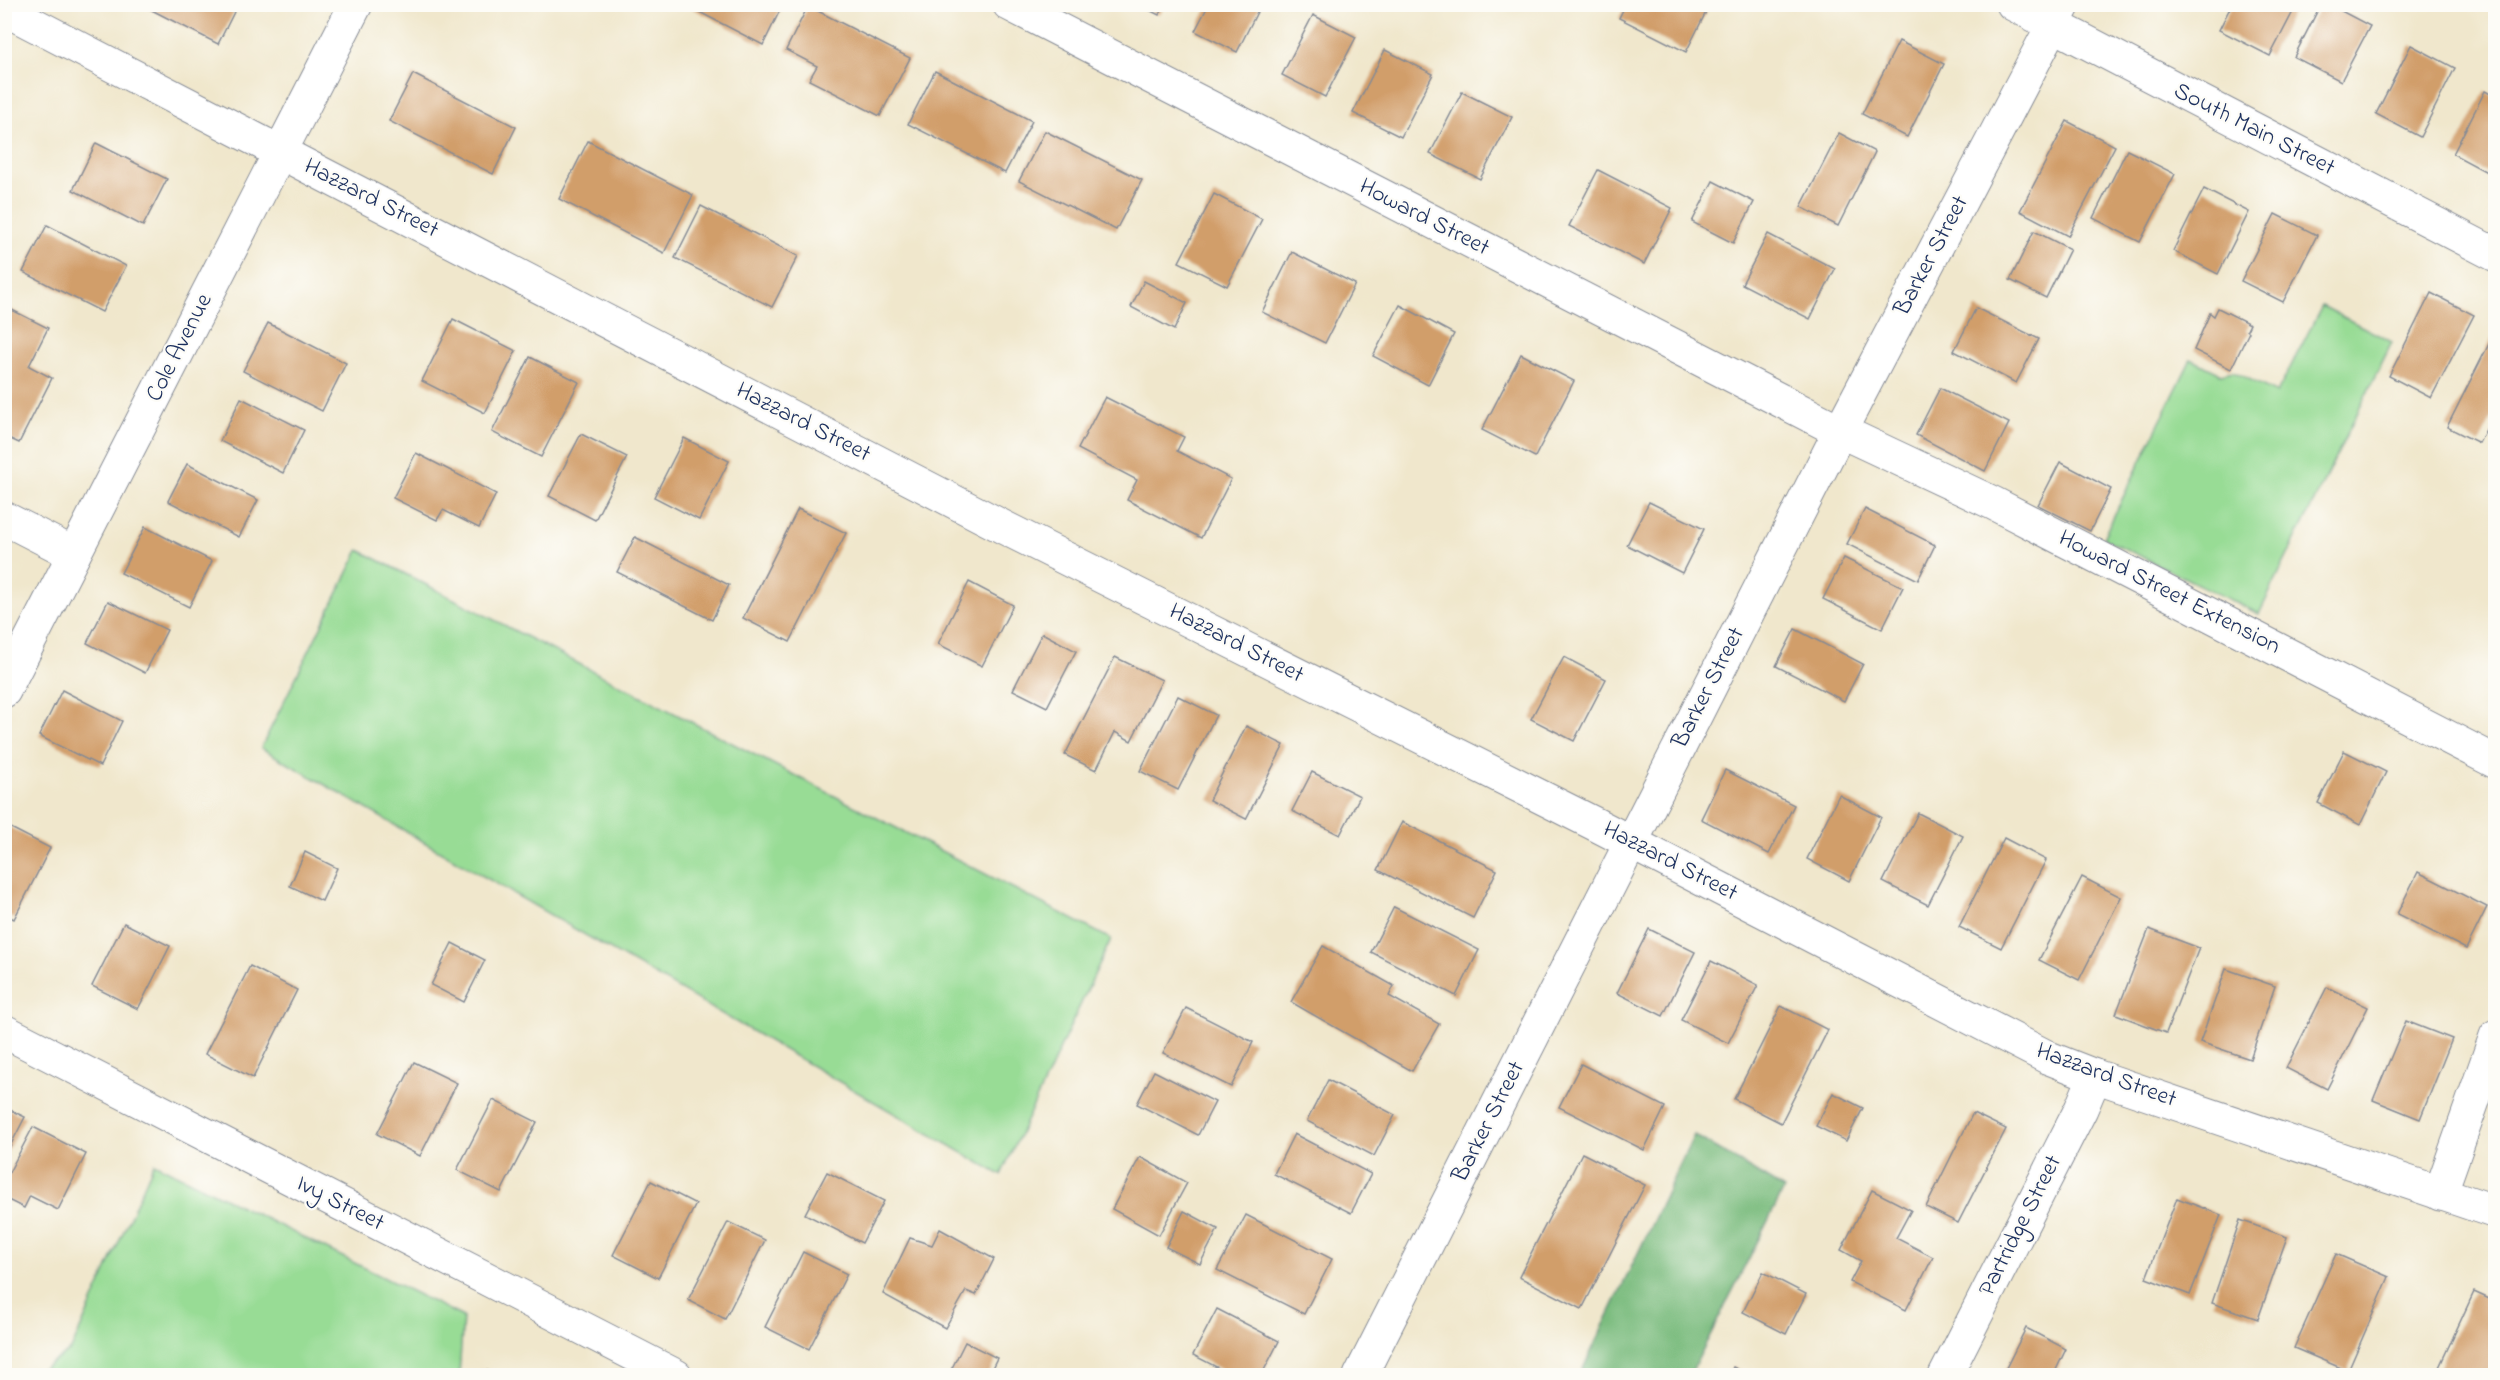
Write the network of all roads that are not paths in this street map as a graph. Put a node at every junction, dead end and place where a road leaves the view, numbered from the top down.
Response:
1 (356, 4) edge
2 (1009, 4) edge
3 (2013, 4) edge
4 (4, 9) edge
5 (2059, 15) edge
6 (281, 152) junction
7 (2496, 255) edge
8 (1840, 431) junction
9 (4, 518) edge
10 (74, 554) junction
11 (4, 691) edge
12 (2496, 762) edge
13 (1630, 842) junction
14 (4, 1031) edge
15 (2496, 1036) edge
16 (2095, 1076) junction
17 (2440, 1194) junction
18 (2496, 1212) edge
19 (676, 1376) edge
20 (1360, 1376) edge
21 (1945, 1376) edge

1 - 6 street, Cole Avenue
2 - 8 street, Howard Street
3 - 5 street, South Main Street
4 - 6 street, Hazzard Street
5 - 7 street, South Main Street
5 - 8 street, Barker Street
6 - 10 street, Cole Avenue
6 - 13 street, Hazzard Street
8 - 12 street, Howard Street Extension
8 - 13 street, Barker Street
9 - 10 street
10 - 11 street, Cole Avenue
13 - 16 street, Hazzard Street
13 - 20 street, Barker Street
14 - 19 street, Ivy Street
15 - 17 street
16 - 17 street, Hazzard Street
16 - 21 street, Partridge Street
17 - 18 street, Hazzard Street

